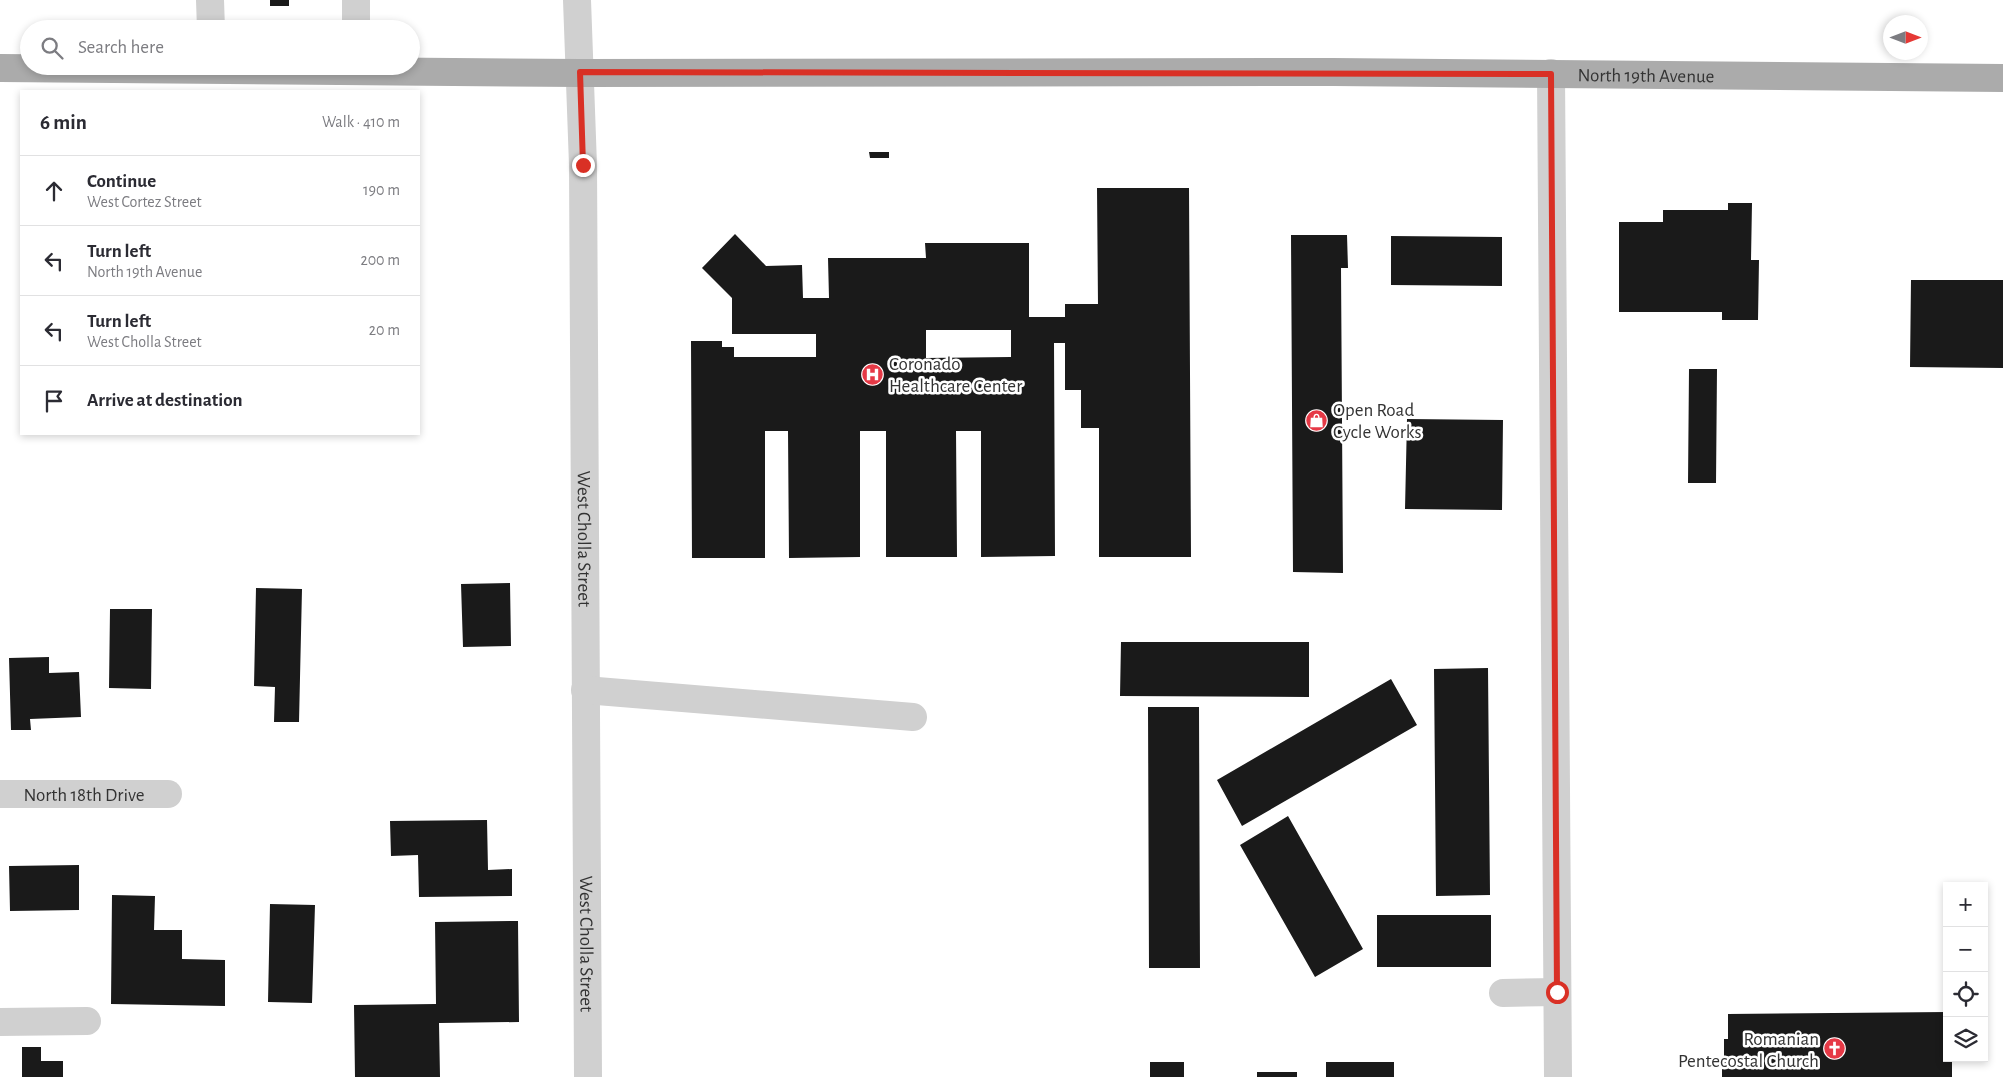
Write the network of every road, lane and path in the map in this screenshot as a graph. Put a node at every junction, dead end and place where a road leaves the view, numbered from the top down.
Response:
1 (210, 0) edge
2 (356, 0) edge
3 (577, 0) edge
4 (211, 20) edge
5 (356, 20) edge
6 (0, 68) edge
7 (20, 68) edge
8 (420, 69) edge
9 (580, 72) junction
10 (1551, 74) junction
11 (2003, 78) edge
12 (585, 690) junction
13 (913, 716) dead end
14 (0, 794) edge
15 (168, 794) dead end
16 (1557, 992) junction
17 (1503, 993) dead end
18 (87, 1021) dead end
19 (0, 1022) edge
20 (588, 1077) edge
21 (1558, 1077) edge

1 - 4 street
2 - 5 street
3 - 9 street, West Cholla Street
6 - 7 main road, North 19th Avenue
8 - 9 main road, North 19th Avenue
9 - 10 main road, North 19th Avenue
9 - 12 street, West Cholla Street
10 - 11 main road, North 19th Avenue
10 - 16 street
12 - 13 street
12 - 20 street, West Cholla Street
14 - 15 street, North 18th Drive
16 - 17 street
16 - 21 street
18 - 19 street

